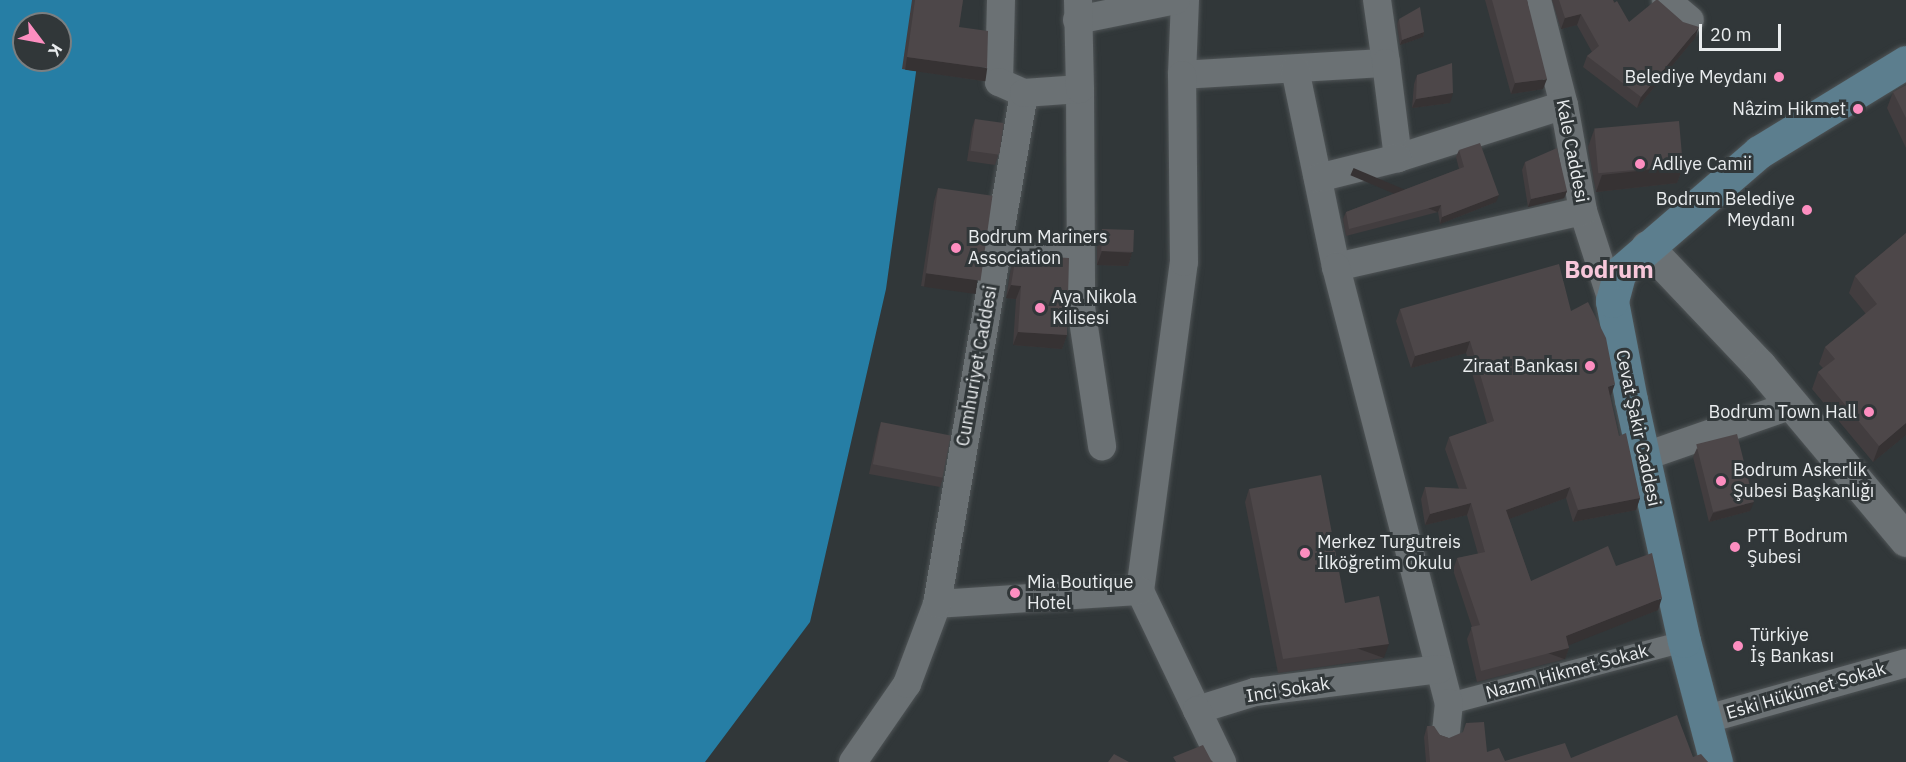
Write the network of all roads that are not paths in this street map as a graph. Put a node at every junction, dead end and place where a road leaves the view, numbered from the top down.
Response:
1 (1002, 0) edge
2 (1176, 0) edge
3 (1185, 0) edge
4 (1377, 0) edge
5 (1537, 0) edge
6 (1666, 0) edge
7 (1077, 10) edge
8 (1690, 20) dead end
9 (1906, 62) edge
10 (1386, 63) junction
11 (1295, 69) junction
12 (1182, 75) junction
13 (1080, 89) junction
14 (1024, 93) junction
15 (1564, 105) junction
16 (1398, 158) junction
17 (1318, 178) junction
18 (1583, 211) junction
19 (1647, 247) junction
20 (996, 255) junction
21 (1079, 255) junction
22 (1336, 267) junction
23 (1612, 301) junction
24 (1792, 405) junction
25 (1102, 446) dead end
26 (1643, 457) junction
27 (1906, 540) edge
28 (1140, 591) junction
29 (937, 604) junction
30 (1684, 641) junction
31 (1906, 663) edge
32 (1440, 669) junction
33 (1449, 703) junction
34 (1197, 710) junction
35 (1707, 719) junction
36 (1446, 732) dead end
37 (853, 762) edge
38 (1222, 762) edge
39 (1716, 762) edge

1 - 14 street
2 - 7 street
3 - 12 street
4 - 10 street
5 - 15 street, Kale Caddesi
6 - 8 street
7 - 13 street
9 - 19 main road, Cevat Şakir Caddesi
10 - 11 street
10 - 16 street
11 - 12 street
11 - 17 street
12 - 28 street
13 - 14 street
13 - 21 street
14 - 20 street, Cumhuriyet Caddesi
15 - 16 street
15 - 18 street, Kale Caddesi
16 - 17 street
17 - 22 street
18 - 22 street
18 - 23 street, Kale Caddesi
19 - 23 main road, Cevat Şakir Caddesi
19 - 24 street
20 - 21 street
20 - 29 street, Cumhuriyet Caddesi
21 - 25 street
22 - 32 street
23 - 26 main road, Cevat Şakir Caddesi
24 - 26 street
24 - 27 street
26 - 30 main road, Cevat Şakir Caddesi
28 - 29 street
28 - 34 street
29 - 37 street, Cumhuriyet Caddesi
30 - 33 street, Nazım Hikmet Sokak
30 - 35 main road, Cevat Şakir Caddesi
31 - 35 street, Eski Hükümet Sokak
32 - 33 street
32 - 34 street, Inci Sokak
33 - 36 street
34 - 38 street
35 - 39 main road, Cevat Şakir Caddesi

